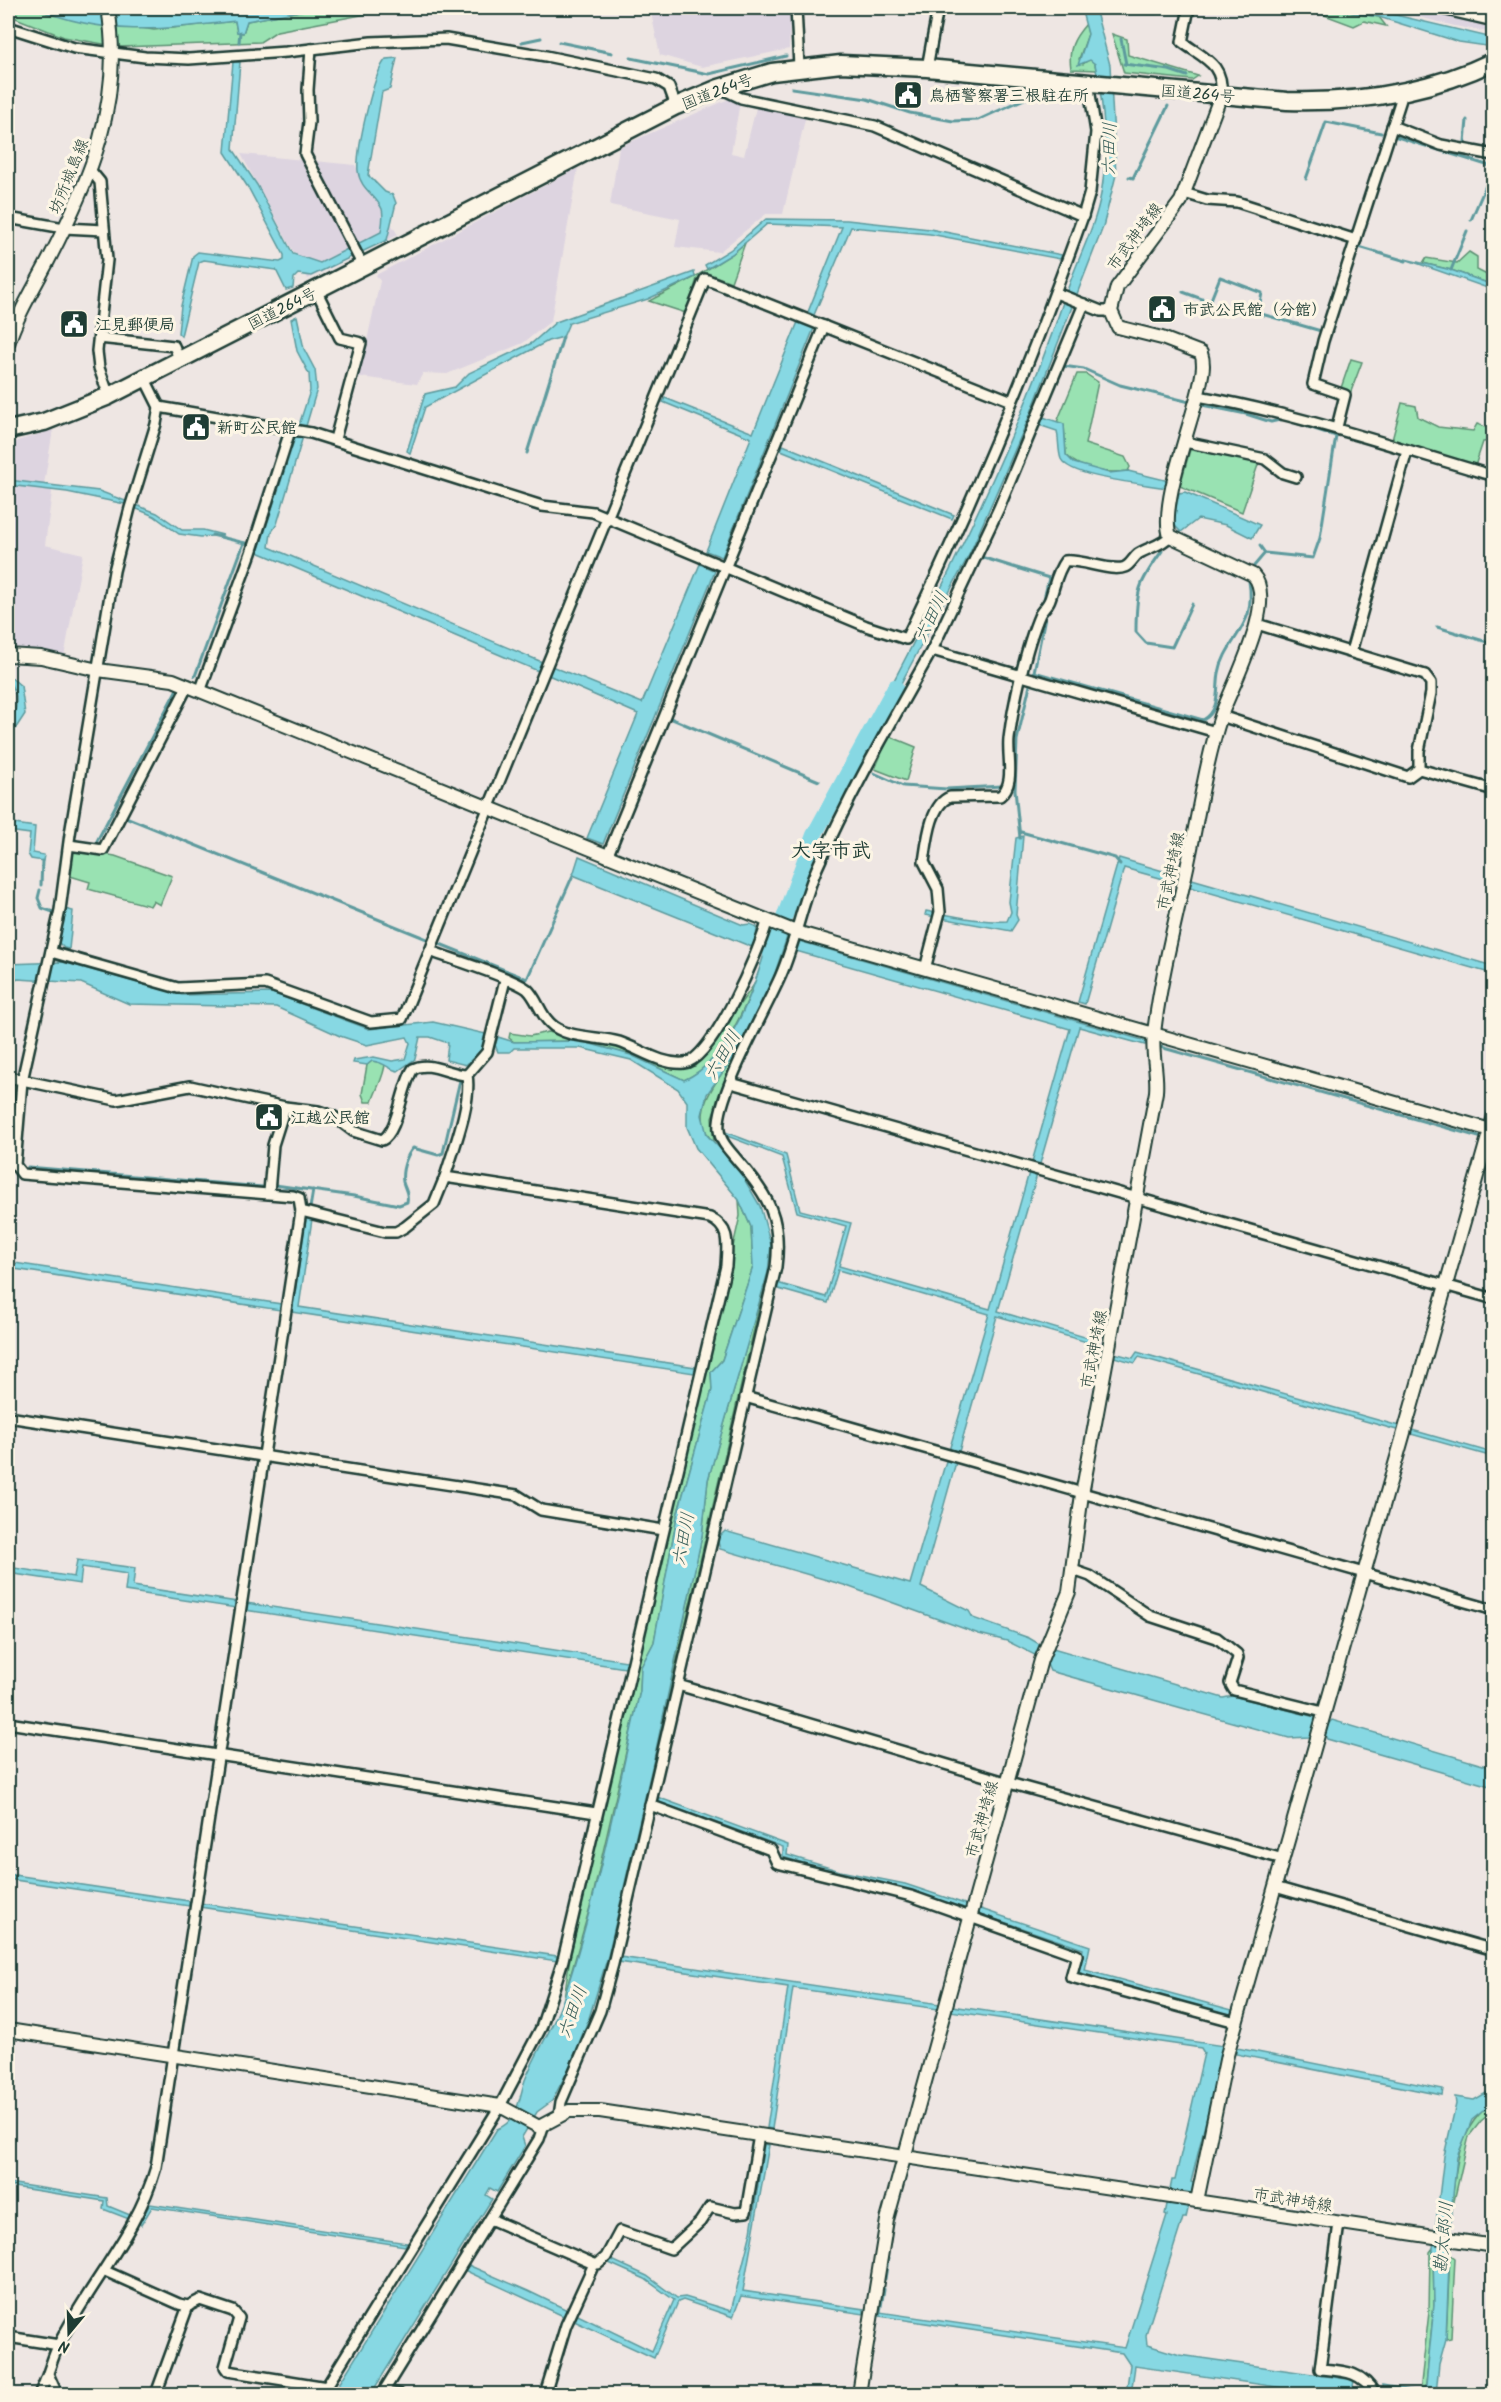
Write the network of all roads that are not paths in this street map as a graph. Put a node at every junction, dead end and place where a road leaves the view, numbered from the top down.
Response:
1 (108, 8) edge
2 (796, 8) edge
3 (938, 8) edge
4 (1189, 8) edge
5 (1438, 8) edge
6 (1494, 21) edge
7 (8, 27) edge
8 (311, 49) junction
9 (112, 53) junction
10 (1494, 61) edge
11 (799, 68) junction
12 (927, 68) junction
13 (1089, 83) junction
14 (719, 88) junction
15 (1403, 93) junction
16 (1221, 95) junction
17 (676, 106) junction
18 (1392, 126) junction
19 (1494, 155) edge
20 (91, 171) junction
21 (1184, 193) junction
22 (1083, 216) junction
23 (8, 218) edge
24 (64, 228) junction
25 (104, 230) junction
26 (1356, 240) junction
27 (360, 261) junction
28 (315, 290) junction
29 (1056, 292) junction
30 (1084, 304) junction
31 (1111, 311) junction
32 (824, 326) junction
33 (99, 338) junction
34 (8, 344) edge
35 (180, 361) junction
36 (146, 379) junction
37 (109, 396) junction
38 (1198, 396) junction
39 (1012, 401) junction
40 (159, 407) junction
41 (1337, 427) junction
42 (8, 430) edge
43 (298, 432) junction
44 (335, 439) junction
45 (1185, 442) junction
46 (1407, 451) junction
47 (1494, 476) edge
48 (1296, 477) dead end
49 (606, 517) junction
50 (1170, 536) junction
51 (726, 567) junction
52 (1257, 624) junction
53 (932, 650) junction
54 (1352, 652) junction
55 (8, 655) edge
56 (98, 670) junction
57 (1022, 677) junction
58 (188, 685) junction
59 (201, 689) junction
60 (1221, 716) junction
61 (1216, 732) junction
62 (1419, 769) junction
63 (1494, 790) edge
64 (487, 809) junction
65 (69, 845) junction
66 (607, 857) junction
67 (767, 922) junction
68 (796, 932) junction
69 (430, 951) junction
70 (50, 956) junction
71 (925, 969) junction
72 (505, 980) junction
73 (1154, 1034) junction
74 (467, 1075) junction
75 (8, 1077) edge
76 (22, 1081) junction
77 (731, 1083) junction
78 (285, 1107) junction
79 (1494, 1116) edge
80 (1492, 1131) edge
81 (445, 1177) junction
82 (269, 1192) junction
83 (1137, 1199) junction
84 (302, 1211) junction
85 (1447, 1286) junction
86 (1494, 1299) edge
87 (745, 1397) junction
88 (8, 1417) edge
89 (264, 1456) junction
90 (1082, 1494) junction
91 (663, 1530) junction
92 (1073, 1570) junction
93 (1365, 1574) junction
94 (1494, 1610) edge
95 (678, 1685) junction
96 (8, 1723) edge
97 (1320, 1723) junction
98 (218, 1755) junction
99 (1009, 1783) junction
100 (650, 1805) junction
101 (596, 1813) junction
102 (1283, 1859) junction
103 (1275, 1887) junction
104 (970, 1918) junction
105 (1494, 1950) edge
106 (1236, 2022) junction
107 (8, 2030) edge
108 (172, 2055) junction
109 (505, 2108) junction
110 (559, 2116) junction
111 (539, 2126) junction
112 (759, 2135) junction
113 (903, 2157) junction
114 (1195, 2201) junction
115 (490, 2219) junction
116 (1339, 2223) junction
117 (1494, 2246) edge
118 (594, 2264) junction
119 (105, 2271) junction
120 (188, 2306) junction
121 (8, 2337) edge
122 (58, 2345) junction
123 (50, 2376) junction
124 (324, 2390) edge
125 (382, 2393) edge
126 (39, 2394) edge
127 (57, 2394) edge
128 (156, 2394) edge
129 (399, 2394) edge
130 (545, 2394) edge
131 (859, 2394) edge
132 (1375, 2394) edge

1 - 9 street, 坊所城島線
2 - 11 street
3 - 12 street
4 - 16 street
5 - 6 street
7 - 9 street
8 - 9 street
8 - 17 street
8 - 27 street
9 - 20 street, 坊所城島線
10 - 15 highway, 国道264号
11 - 12 highway, 国道264号
11 - 14 highway, 国道264号
12 - 13 highway, 国道264号
13 - 16 highway, 国道264号
13 - 22 street
14 - 17 highway, 国道264号
14 - 22 street
15 - 16 highway, 国道264号
15 - 18 street
16 - 21 street, 市武神埼線
17 - 27 highway, 国道264号
18 - 19 street
18 - 26 street
20 - 24 street, 坊所城島線
20 - 25 street
21 - 26 street
21 - 31 street, 市武神埼線
22 - 29 street
23 - 24 street
24 - 25 street
24 - 34 street, 坊所城島線
25 - 33 street
26 - 41 street
27 - 28 highway, 国道264号
28 - 35 highway, 国道264号
28 - 44 street
29 - 30 street
29 - 39 street
30 - 31 street
30 - 53 street
31 - 38 street
32 - 39 street
32 - 49 street
32 - 51 street
33 - 35 street
33 - 37 street
35 - 36 highway, 国道264号
36 - 37 highway, 国道264号
36 - 40 street
37 - 42 highway, 国道264号
38 - 41 street
38 - 45 street
39 - 51 street
40 - 43 street
40 - 56 street
41 - 46 street
43 - 44 street
43 - 59 street
44 - 49 street
45 - 48 street
45 - 50 street
46 - 47 street
46 - 54 street
49 - 51 street
49 - 64 street
50 - 52 street, 市武神埼線
50 - 57 street
51 - 66 street
52 - 54 street
52 - 60 street, 市武神埼線
53 - 57 street
53 - 68 street
54 - 62 street
55 - 56 street
56 - 58 street
56 - 65 street
57 - 61 street
57 - 71 street
58 - 59 street
58 - 65 street
59 - 64 street
60 - 61 street, 市武神埼線
60 - 62 street
61 - 73 street, 市武神埼線
62 - 63 street
64 - 66 street
64 - 69 street
65 - 70 street
66 - 67 street
67 - 68 street
67 - 72 street
68 - 71 street
68 - 77 street
69 - 70 street
69 - 72 street
70 - 76 street
71 - 73 street
72 - 74 street
73 - 80 street
73 - 83 street, 市武神埼線
74 - 78 street
74 - 81 street
75 - 76 street
76 - 78 street
76 - 82 street
77 - 83 street
77 - 87 street
78 - 82 street
79 - 80 street
80 - 85 street
81 - 84 street
81 - 91 street
82 - 84 street
83 - 85 street
83 - 90 street, 市武神埼線
84 - 89 street
85 - 86 street
85 - 93 street
87 - 90 street
87 - 95 street
88 - 89 street
89 - 91 street
89 - 98 street
90 - 92 street, 市武神埼線
90 - 93 street
91 - 101 street
92 - 97 street
92 - 99 street, 市武神埼線
93 - 94 street
93 - 97 street
95 - 99 street
95 - 100 street
96 - 98 street
97 - 102 street
98 - 101 street
98 - 108 street
99 - 102 street
99 - 104 street, 市武神埼線
100 - 104 street
100 - 110 street
101 - 109 street
102 - 103 street
103 - 105 street
103 - 106 street
104 - 106 street
104 - 113 street, 市武神埼線
106 - 114 street
107 - 108 street
108 - 109 street
108 - 119 street
109 - 111 street
109 - 124 street
110 - 111 street
110 - 112 street
111 - 115 street
112 - 113 street
112 - 118 street
113 - 114 street, 市武神埼線
113 - 131 street
114 - 116 street, 市武神埼線
115 - 118 street
115 - 125 street
116 - 117 street, 市武神埼線
116 - 132 street
118 - 130 street
119 - 120 street
119 - 122 street
120 - 124 street
120 - 128 street
121 - 122 street
122 - 123 street
123 - 126 street
123 - 127 street
125 - 129 street

